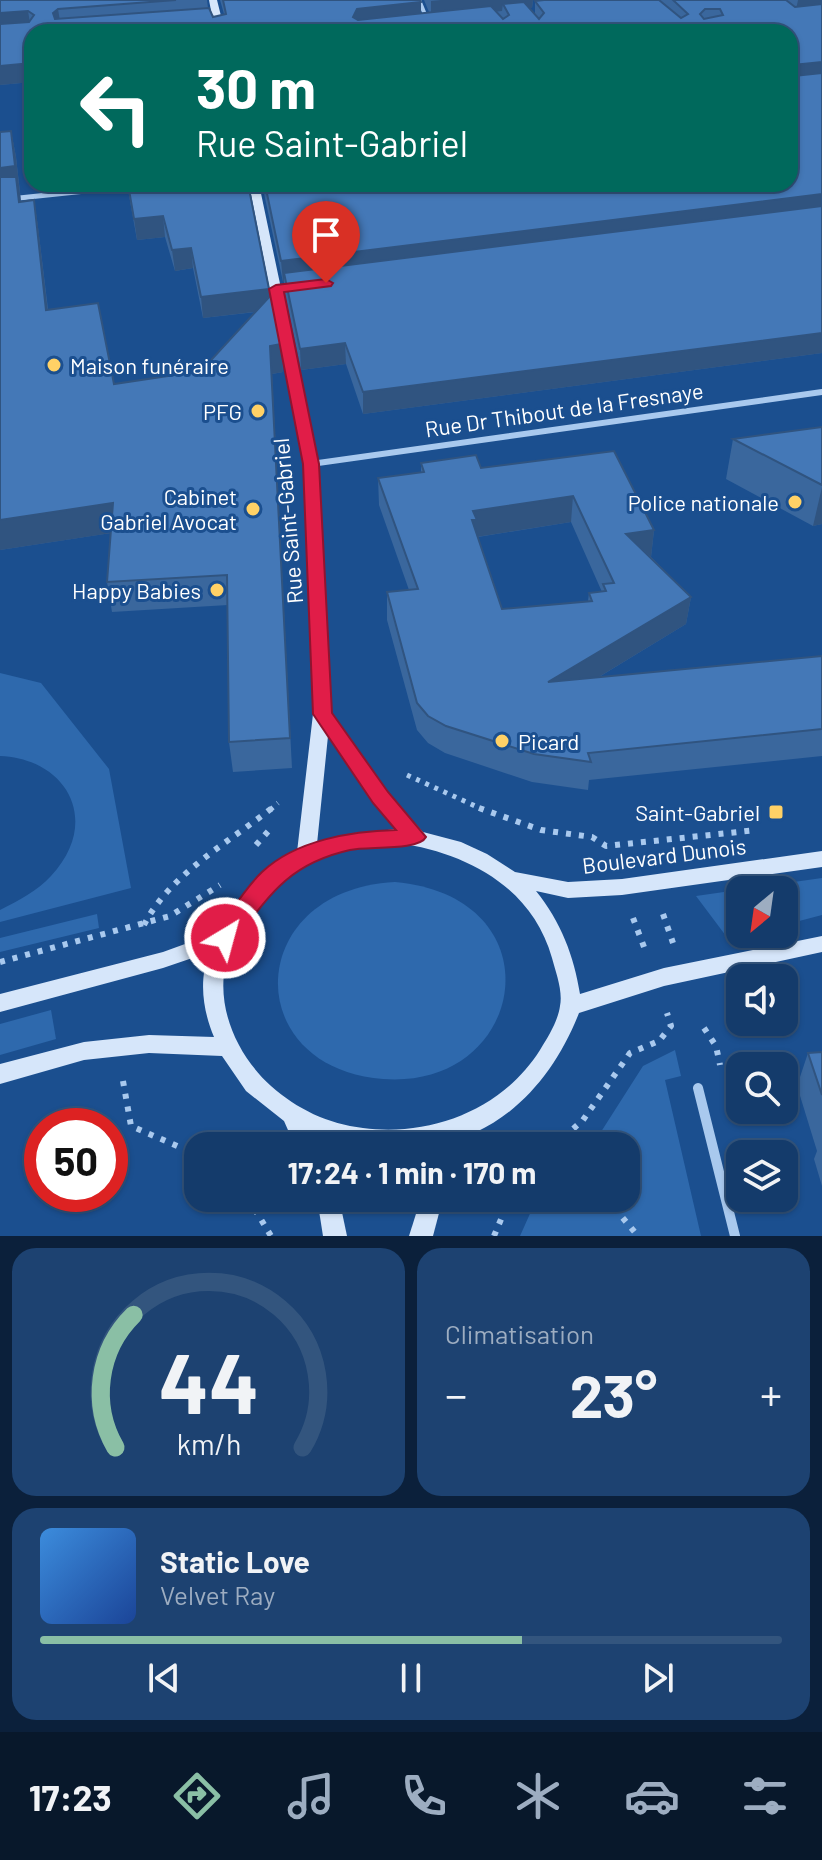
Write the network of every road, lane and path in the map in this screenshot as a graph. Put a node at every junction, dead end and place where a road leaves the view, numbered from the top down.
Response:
1 (213, 0) edge
2 (419, 0) edge
3 (215, 24) edge
4 (428, 24) edge
5 (76, 192) edge
6 (256, 192) edge
7 (0, 200) edge
8 (822, 392) edge
9 (311, 464) junction
10 (322, 714) junction
11 (400, 774) dead end
12 (291, 794) dead end
13 (285, 805) dead end
14 (761, 830) dead end
15 (416, 837) junction
16 (254, 848) dead end
17 (306, 856) junction
18 (822, 859) edge
19 (513, 879) junction
20 (225, 881) dead end
21 (628, 904) dead end
22 (660, 905) dead end
23 (144, 925) junction
24 (225, 938) junction
25 (822, 944) edge
26 (676, 951) dead end
27 (649, 960) dead end
28 (0, 962) edge
29 (0, 1003) edge
30 (664, 1005) dead end
31 (571, 1007) junction
32 (704, 1028) dead end
33 (226, 1047) junction
34 (721, 1068) dead end
35 (0, 1074) edge
36 (123, 1077) dead end
37 (698, 1088) dead end
38 (293, 1117) junction
39 (300, 1132) edge
40 (334, 1132) edge
41 (462, 1132) edge
42 (570, 1132) edge
43 (184, 1149) edge
44 (256, 1212) edge
45 (331, 1212) edge
46 (428, 1212) edge
47 (504, 1212) edge
48 (618, 1212) edge
49 (271, 1236) edge
50 (335, 1236) edge
51 (421, 1236) edge
52 (494, 1236) edge
53 (638, 1236) edge
54 (735, 1236) edge

1 - 3 main road
2 - 4 lane
5 - 7 street
6 - 9 main road, Rue Saint-Gabriel
8 - 9 street, Rue Dr Thibout de la Fresnaye
9 - 10 main road, Rue Saint-Gabriel
10 - 15 main road
10 - 17 main road, Rue Saint-Gabriel
11 - 14 path
12 - 23 path
13 - 16 path
15 - 17 main road
15 - 19 main road
17 - 24 main road
18 - 19 main road, Boulevard Dunois
19 - 31 main road
20 - 23 path
21 - 27 path
22 - 26 path
23 - 28 path
24 - 29 main road
24 - 33 main road
25 - 31 main road
30 - 42 path
31 - 41 main road
32 - 34 path
33 - 35 main road
33 - 38 main road
36 - 43 path
37 - 54 street
38 - 39 main road
38 - 40 main road
44 - 49 path
45 - 50 main road
46 - 51 main road
47 - 52 path
48 - 53 path

